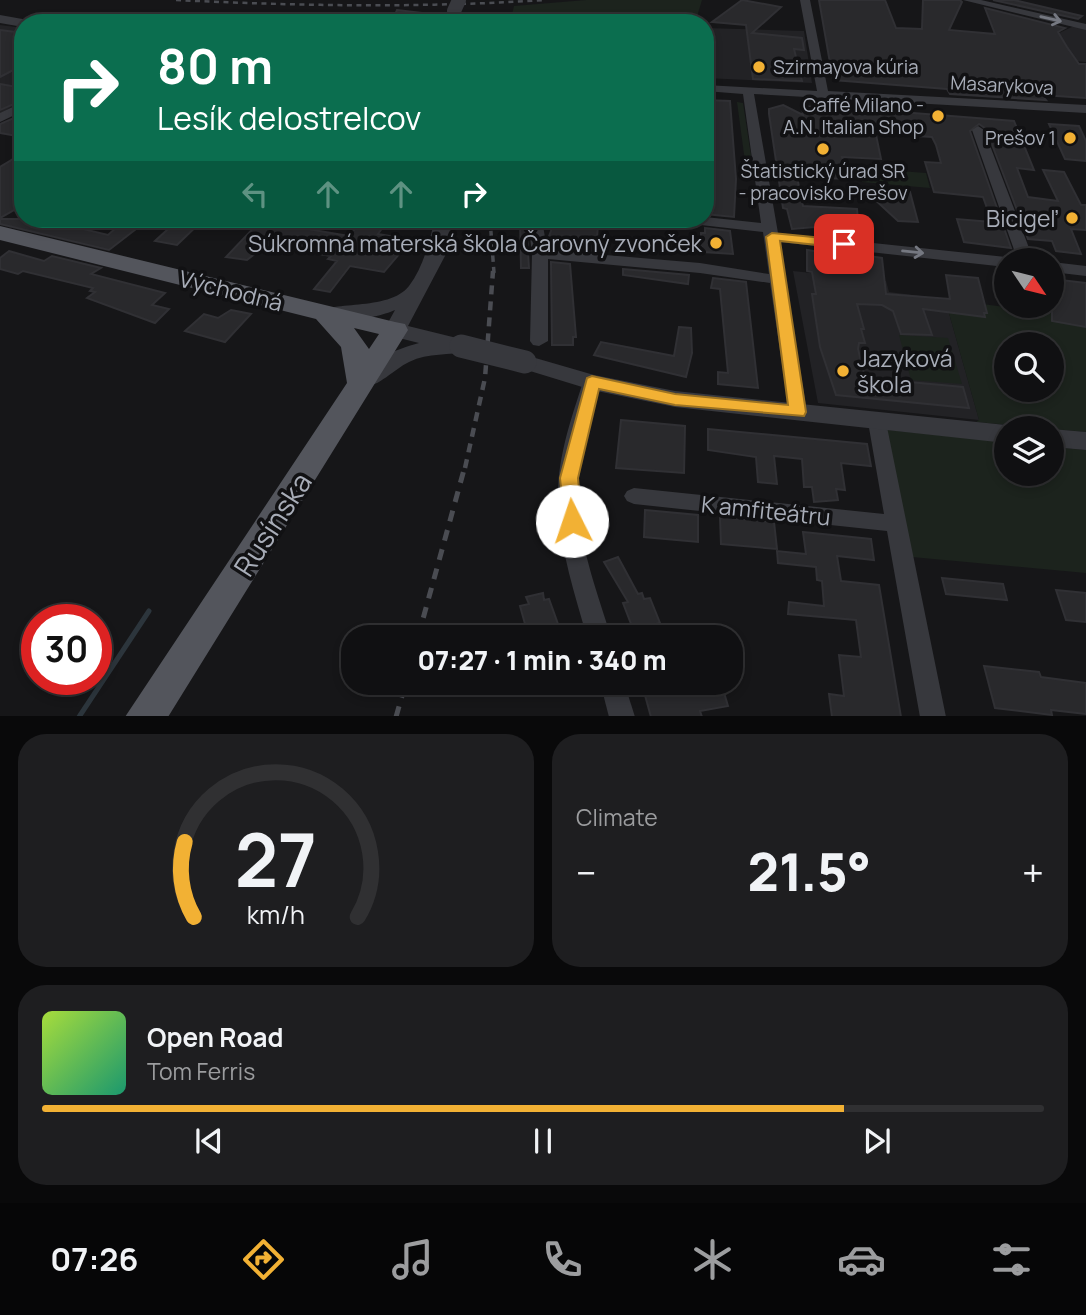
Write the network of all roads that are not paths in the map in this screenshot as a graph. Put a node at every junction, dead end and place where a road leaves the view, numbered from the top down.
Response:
1 (805, 0) edge
2 (968, 0) edge
3 (1086, 27) edge
4 (714, 88) edge
5 (748, 90) junction
6 (823, 94) junction
7 (1084, 111) edge
8 (978, 130) dead end
9 (714, 224) edge
10 (442, 228) edge
11 (536, 228) edge
12 (772, 232) junction
13 (0, 233) edge
14 (1021, 248) edge
15 (540, 254) junction
16 (994, 260) edge
17 (1064, 268) edge
18 (1086, 271) edge
19 (779, 280) junction
20 (418, 291) junction
21 (326, 314) junction
22 (395, 330) junction
23 (539, 341) dead end
24 (452, 344) junction
25 (592, 382) junction
26 (361, 383) junction
27 (798, 412) junction
28 (877, 422) junction
29 (994, 433) edge
30 (1064, 440) edge
31 (1086, 442) edge
32 (634, 496) dead end
33 (897, 524) junction
34 (596, 625) edge
35 (616, 695) edge
36 (145, 716) edge
37 (622, 716) edge
38 (933, 716) edge

1 - 6 street
2 -> 3 street
4 - 5 street, Masarykova
5 - 6 street, Masarykova
5 - 12 street
6 - 7 street, Masarykova
8 - 14 street
9 - 12 street
10 - 20 street
11 - 15 street
12 -> 16 street
12 - 19 street
13 - 21 main road, Východná
15 - 19 street
15 - 23 street
17 - 18 street
19 - 27 street
20 - 21 street
20 - 22 street
20 - 24 street
21 - 22 main road, Východná
21 - 26 main road
22 - 24 street, Východná
22 - 26 main road, Rusínska
24 - 25 street, Východná, bridge
24 - 26 street
25 - 27 street, Východná
25 - 34 street
26 - 36 main road, Rusínska
27 - 28 street, Východná
28 - 29 street, Východná
28 - 33 street
30 - 31 street
32 - 33 street, K amfiteátru
33 - 38 street
35 - 37 street

